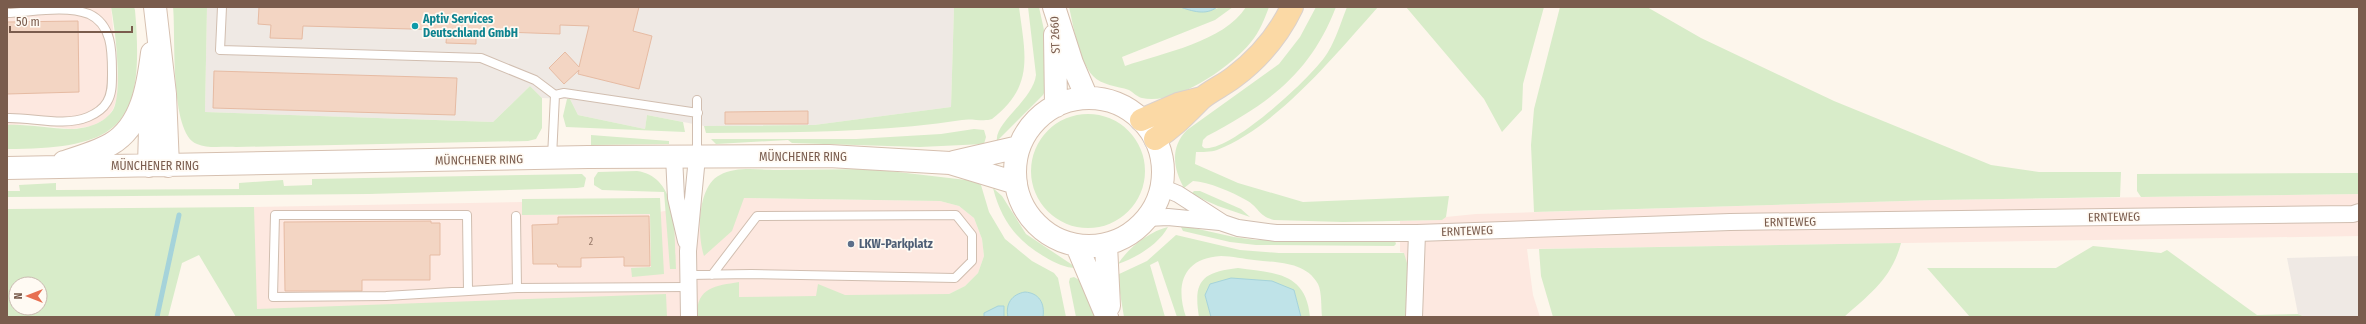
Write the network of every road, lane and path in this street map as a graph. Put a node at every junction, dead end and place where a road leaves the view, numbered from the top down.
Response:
1 (154, 7) edge
2 (222, 7) edge
3 (1292, 7) edge
4 (1054, 9) edge
5 (7, 13) edge
6 (152, 53) junction
7 (555, 95) junction
8 (1087, 98) junction
9 (1202, 98) junction
10 (696, 100) dead end
11 (1056, 106) junction
12 (698, 114) junction
13 (7, 118) edge
14 (1141, 120) junction
15 (1155, 139) junction
16 (1019, 147) junction
17 (674, 156) junction
18 (697, 157) junction
19 (552, 158) junction
20 (950, 163) junction
21 (158, 166) junction
22 (52, 167) junction
23 (7, 168) edge
24 (1016, 183) junction
25 (1161, 187) junction
26 (2359, 212) edge
27 (516, 216) dead end
28 (1148, 218) junction
29 (1223, 223) junction
30 (1417, 233) junction
31 (1106, 245) junction
32 (1077, 246) junction
33 (688, 251) junction
34 (712, 275) junction
35 (688, 281) junction
36 (517, 288) junction
37 (468, 290) junction
38 (689, 317) edge
39 (1109, 317) edge
40 (1414, 317) edge

1 - 6 main road
1 - 21 main road
2 - 7 lane
3 - 9 main road
4 - 8 main road, ST 2660
4 - 11 main road, ST 2660
5 - 13 lane
6 - 21 main road
6 - 22 main road
7 - 12 lane
7 - 19 lane
8 - 11 main road
8 - 14 main road
9 - 14 main road
9 - 15 main road
10 - 12 lane
11 - 16 main road
12 - 18 lane
14 - 15 main road
15 - 25 main road
16 - 20 main road, MÜNCHENER RING
16 - 24 main road
17 - 18 main road, MÜNCHENER RING
17 - 19 main road, MÜNCHENER RING
17 - 33 street
18 - 20 main road, MÜNCHENER RING
18 - 33 street
19 - 21 main road, MÜNCHENER RING
20 - 24 main road, MÜNCHENER RING
21 - 22 main road, MÜNCHENER RING
22 - 23 main road, MÜNCHENER RING
24 - 32 main road
25 - 28 main road
25 - 29 street, ERNTEWEG
26 - 30 street, ERNTEWEG
27 - 36 lane
28 - 29 street, ERNTEWEG
28 - 31 main road
29 - 30 street, ERNTEWEG
30 - 40 street
31 - 32 main road
31 - 39 main road
32 - 39 main road
33 - 35 street
34 - 34 lane
34 - 35 lane
35 - 36 lane
35 - 38 street
36 - 37 lane
37 - 37 lane

